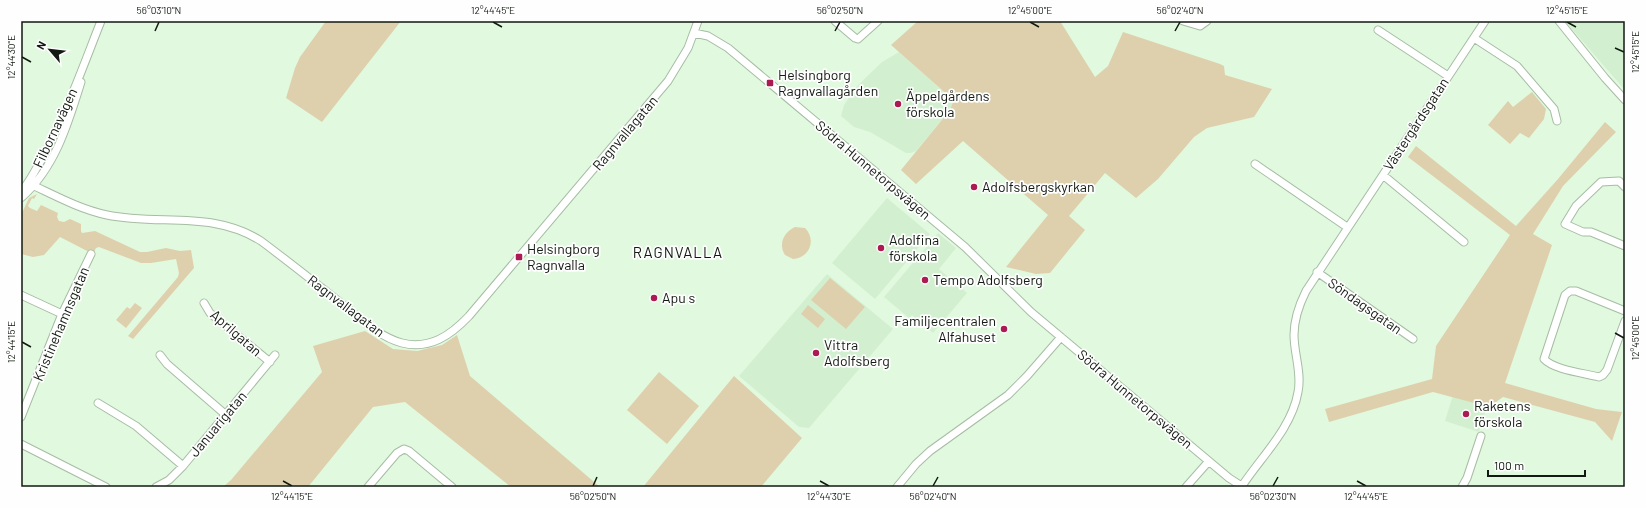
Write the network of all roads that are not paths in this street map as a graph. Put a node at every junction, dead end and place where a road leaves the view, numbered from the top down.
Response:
1 (101, 21) edge
2 (698, 21) edge
3 (835, 21) edge
4 (878, 21) edge
5 (1184, 21) edge
6 (1207, 21) edge
7 (1485, 21) edge
8 (1559, 21) edge
9 (1378, 30) dead end
10 (694, 33) junction
11 (1474, 38) junction
12 (1448, 76) junction
13 (1625, 100) edge
14 (1558, 121) dead end
15 (1255, 164) dead end
16 (1383, 175) junction
17 (31, 184) junction
18 (1625, 187) edge
19 (21, 193) edge
20 (21, 198) edge
21 (1347, 227) junction
22 (1464, 242) dead end
23 (1625, 246) edge
24 (91, 254) dead end
25 (1317, 272) junction
26 (21, 295) edge
27 (204, 303) dead end
28 (1625, 311) edge
29 (62, 314) junction
30 (1625, 321) edge
31 (1061, 337) junction
32 (1413, 339) dead end
33 (160, 355) dead end
34 (275, 355) dead end
35 (270, 362) junction
36 (98, 402) dead end
37 (226, 415) junction
38 (21, 417) edge
39 (1481, 436) dead end
40 (21, 444) edge
41 (1209, 460) junction
42 (183, 466) junction
43 (904, 483) edge
44 (106, 487) edge
45 (156, 487) edge
46 (368, 487) edge
47 (452, 487) edge
48 (897, 487) edge
49 (1186, 487) edge
50 (1242, 487) edge
51 (1462, 487) edge

1 - 17 street, Filbornavägen
2 - 10 street, Ragnvallagatan
3 - 4 street
5 - 6 street
7 - 11 street, Västergårdsgatan
8 - 13 street
9 - 12 street
10 - 17 street, Ragnvallagatan
10 - 31 street, Södra Hunnetorpsvägen
11 - 12 street, Västergårdsgatan
11 - 14 street
12 - 16 street, Västergårdsgatan
15 - 21 street
16 - 21 street, Västergårdsgatan
16 - 22 street
17 - 19 street, Filbornavägen
17 - 20 street, Filbornavägen
18 - 23 street
21 - 25 street, Västergårdsgatan
24 - 29 street, Kristinehamnsgatan
25 - 32 street, Söndagsgatan
25 - 50 street, Västergårdsgatan
26 - 29 street
27 - 35 street, Aprilgatan
28 - 30 street
29 - 38 street, Kristinehamnsgatan
31 - 41 street, Södra Hunnetorpsvägen
31 - 43 street
33 - 37 street
34 - 35 street, Januarigatan
35 - 37 street, Januarigatan
36 - 42 street
37 - 42 street, Januarigatan
39 - 51 street
40 - 44 street
41 - 49 street
41 - 50 street, Södra Hunnetorpsvägen
42 - 45 street, Januarigatan
43 - 48 street
46 - 47 street

